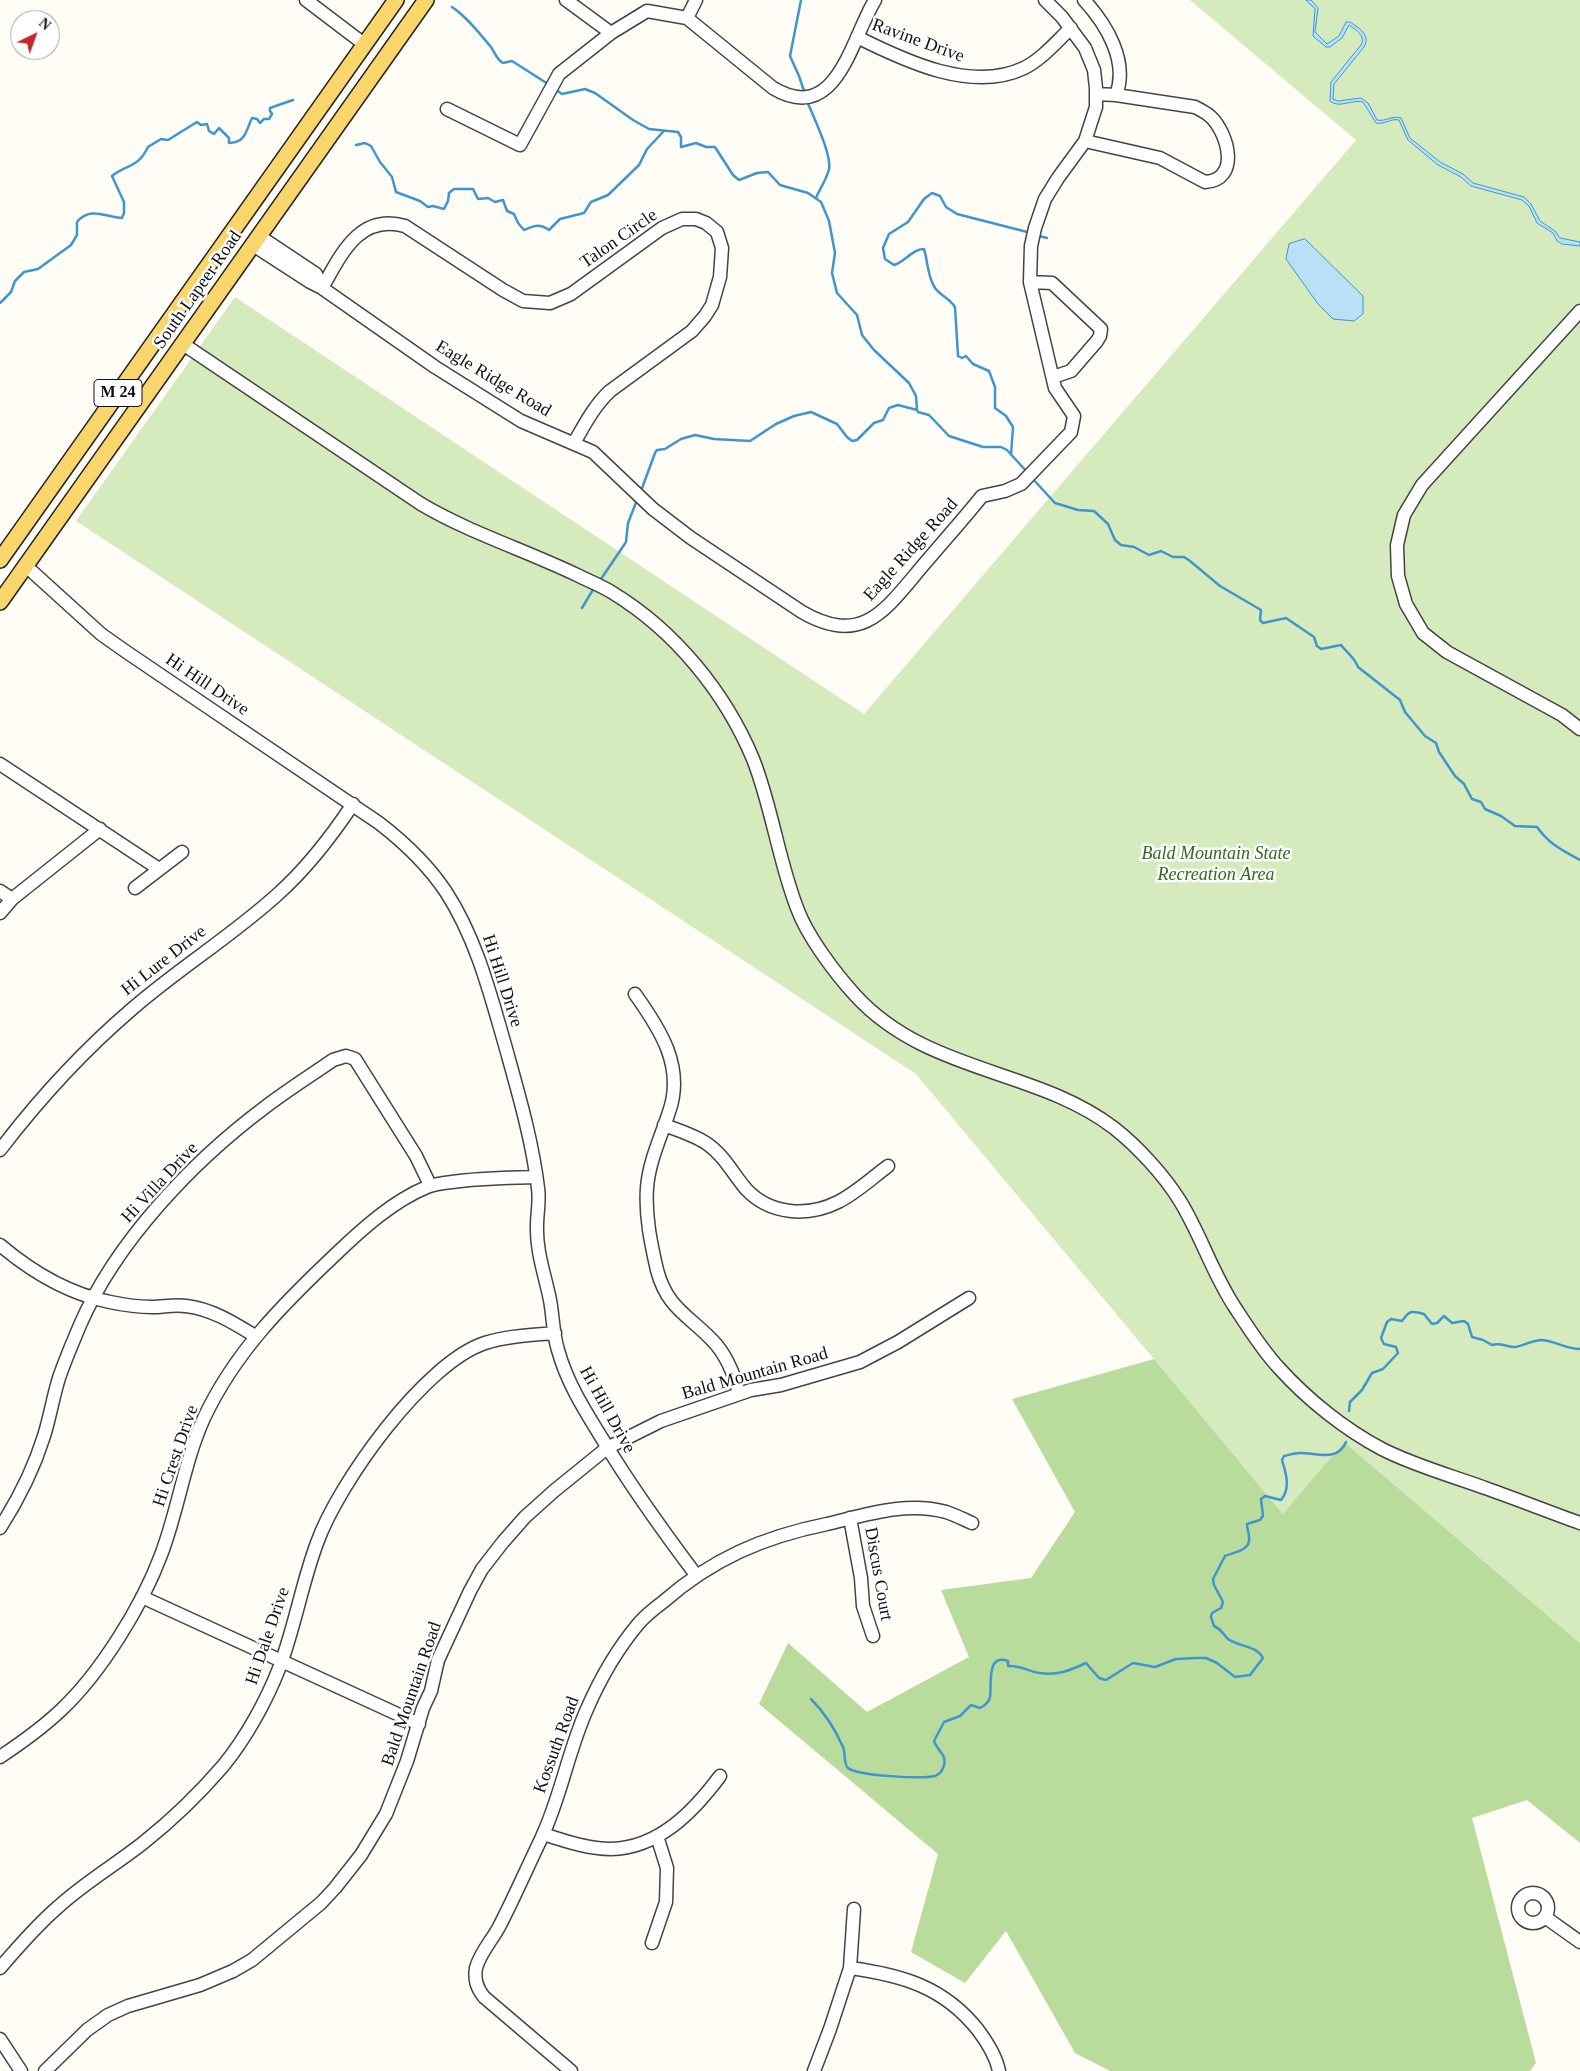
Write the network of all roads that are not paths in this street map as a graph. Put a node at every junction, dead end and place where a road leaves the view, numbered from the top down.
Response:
1 (306, 0) edge
2 (396, 0) edge
3 (426, 0) edge
4 (566, 0) edge
5 (696, 0) edge
6 (875, 0) edge
7 (1046, 0) edge
8 (1084, 0) edge
9 (651, 6) edge
10 (687, 18) junction
11 (1071, 28) junction
12 (611, 33) junction
13 (857, 37) junction
14 (364, 44) junction
15 (1096, 94) junction
16 (1116, 95) junction
17 (447, 109) dead end
18 (1085, 141) junction
19 (237, 225) junction
20 (256, 240) junction
21 (1030, 282) junction
22 (322, 288) junction
23 (186, 296) junction
24 (1580, 311) edge
25 (202, 316) junction
26 (183, 344) junction
27 (1053, 377) junction
28 (574, 443) junction
29 (0, 560) edge
30 (26, 566) junction
31 (0, 602) edge
32 (1580, 730) edge
33 (0, 764) edge
34 (353, 804) junction
35 (100, 829) junction
36 (182, 852) dead end
37 (159, 869) junction
38 (135, 888) dead end
39 (0, 891) edge
40 (12, 899) junction
41 (0, 913) edge
42 (635, 994) dead end
43 (664, 1125) junction
44 (0, 1150) edge
45 (888, 1166) dead end
46 (536, 1177) junction
47 (430, 1186) junction
48 (0, 1245) edge
49 (94, 1298) junction
50 (969, 1298) dead end
51 (555, 1333) junction
52 (255, 1336) junction
53 (739, 1393) junction
54 (607, 1448) junction
55 (850, 1518) junction
56 (972, 1523) dead end
57 (1580, 1524) edge
58 (0, 1528) edge
59 (696, 1575) junction
60 (142, 1597) junction
61 (873, 1636) dead end
62 (281, 1662) junction
63 (419, 1724) junction
64 (0, 1757) edge
65 (720, 1776) dead end
66 (543, 1834) junction
67 (657, 1836) junction
68 (854, 1909) dead end
69 (1545, 1917) dead end
70 (1580, 1942) edge
71 (652, 1943) dead end
72 (0, 1968) edge
73 (850, 1968) junction
74 (0, 2039) edge
75 (21, 2071) edge
76 (45, 2071) edge
77 (571, 2071) edge
78 (814, 2071) edge
79 (999, 2071) edge

1 - 14 street
2 - 14 main road, South Lapeer Road / M 24
3 - 20 main road, South Lapeer Road / M 24
4 - 12 street
5 - 10 street
6 - 13 street
7 - 11 street, Eagle Ridge Road
8 - 16 street
9 - 10 street
9 - 12 street
10 - 13 street
11 - 13 street, Ravine Drive
11 - 15 street, Eagle Ridge Road
12 - 17 street
14 - 19 main road, South Lapeer Road / M 24
15 - 16 street
15 - 18 street, Eagle Ridge Road
16 - 18 street
18 - 21 street, Eagle Ridge Road
19 - 20 main road
19 - 23 main road, South Lapeer Road / M 24
20 - 22 street, Eagle Ridge Road
20 - 25 main road, South Lapeer Road / M 24
21 - 27 street, Eagle Ridge Road
21 - 27 street
22 - 28 street, Eagle Ridge Road
22 - 28 street, Talon Circle
23 - 25 main road
23 - 29 main road, South Lapeer Road / M 24
24 - 32 street
25 - 26 main road, South Lapeer Road / M 24
26 - 30 main road, South Lapeer Road / M 24
26 - 57 street
27 - 28 street, Eagle Ridge Road
30 - 31 main road, South Lapeer Road / M 24
30 - 34 street, Hi Hill Drive
33 - 35 street
34 - 44 street, Hi Lure Drive
34 - 46 street, Hi Hill Drive
35 - 37 street
35 - 40 street
36 - 37 street
37 - 38 street
39 - 40 street
40 - 41 street
42 - 43 street
43 - 45 street
43 - 53 street
46 - 47 street, Hi Crest Drive
46 - 51 street, Hi Hill Drive
47 - 49 street, Hi Villa Drive
47 - 52 street, Hi Crest Drive
48 - 49 street
49 - 52 street
49 - 58 street, Hi Villa Drive
50 - 53 street, Bald Mountain Road
51 - 54 street, Hi Hill Drive
51 - 62 street, Hi Dale Drive
52 - 60 street, Hi Crest Drive
53 - 54 street, Bald Mountain Road
54 - 59 street, Hi Hill Drive
54 - 63 street, Bald Mountain Road
55 - 56 street, Kossuth Road
55 - 59 street, Kossuth Road
55 - 61 street, Discus Court
59 - 66 street, Kossuth Road
60 - 62 street
60 - 64 street, Hi Crest Drive
62 - 63 street
62 - 72 street, Hi Dale Drive
63 - 76 street, Bald Mountain Road
65 - 67 street
66 - 67 street
66 - 77 street, Kossuth Road
67 - 71 street
68 - 73 street
69 - 70 street
73 - 78 street
73 - 79 street
74 - 75 street

